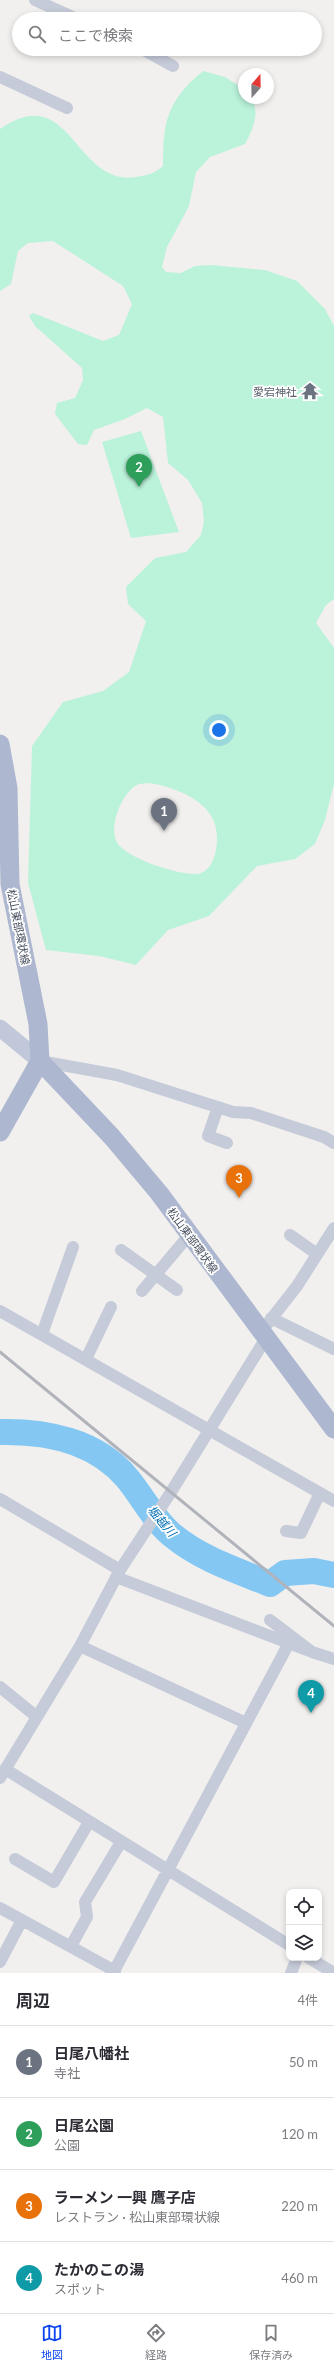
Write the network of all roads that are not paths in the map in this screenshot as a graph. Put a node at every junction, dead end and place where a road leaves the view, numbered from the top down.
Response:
1 (35, 0) edge
2 (62, 12) edge
3 (155, 56) edge
4 (173, 66) dead end
5 (0, 77) edge
6 (67, 108) dead end
7 (0, 744) edge
8 (0, 1028) edge
9 (40, 1061) junction
10 (218, 1107) junction
11 (0, 1132) edge
12 (227, 1143) dead end
13 (334, 1143) edge
14 (334, 1228) edge
15 (190, 1234) junction
16 (290, 1235) dead end
17 (73, 1247) dead end
18 (121, 1250) dead end
19 (317, 1254) junction
20 (155, 1275) junction
21 (177, 1290) dead end
22 (142, 1291) dead end
23 (111, 1307) dead end
24 (0, 1311) edge
25 (266, 1329) junction
26 (42, 1334) junction
27 (334, 1349) edge
28 (86, 1360) junction
29 (334, 1429) edge
30 (209, 1431) junction
31 (320, 1493) junction
32 (0, 1500) edge
33 (334, 1501) edge
34 (286, 1531) dead end
35 (118, 1573) junction
36 (270, 1620) dead end
37 (289, 1643) junction
38 (80, 1646) junction
39 (312, 1652) junction
40 (334, 1659) edge
41 (0, 1687) edge
42 (36, 1717) junction
43 (246, 1723) junction
44 (3, 1767) edge
45 (89, 1822) junction
46 (121, 1842) junction
47 (15, 1859) dead end
48 (167, 1871) junction
49 (0, 1908) edge
50 (22, 1920) junction
51 (286, 1944) edge
52 (71, 1946) junction
53 (296, 1961) edge
54 (314, 1961) edge
55 (0, 1962) edge
56 (114, 1972) edge
57 (291, 1973) edge
58 (334, 1973) edge

1 - 2 street
3 - 4 street
5 - 6 street
7 - 9 main road, 松山東部環状線
8 - 9 main road
9 - 10 street
9 - 11 main road
9 - 15 main road, 松山東部環状線
10 - 12 street
10 - 13 street
14 - 19 street
15 - 20 street
15 - 25 main road, 松山東部環状線
16 - 19 street
17 - 26 street
18 - 20 street
19 - 25 street
20 - 21 street
20 - 22 street
23 - 28 street
24 - 26 street
25 - 27 street
25 - 29 main road, 松山東部環状線
25 - 30 street
26 - 28 street
28 - 30 street
30 - 31 street
30 - 35 street
31 - 33 street
31 - 34 street
32 - 35 street
35 - 37 street
35 - 38 street
36 - 39 street
37 - 39 street
37 - 43 street
38 - 42 street
38 - 43 street
39 - 40 street
41 - 42 street
42 - 44 street
43 - 48 street
44 - 45 street
45 - 46 street
45 - 47 street
46 - 48 street
46 - 52 street
48 - 51 street
48 - 56 street
49 - 50 street
50 - 52 street
50 - 55 street
52 - 56 street
53 - 57 street
54 - 58 street

